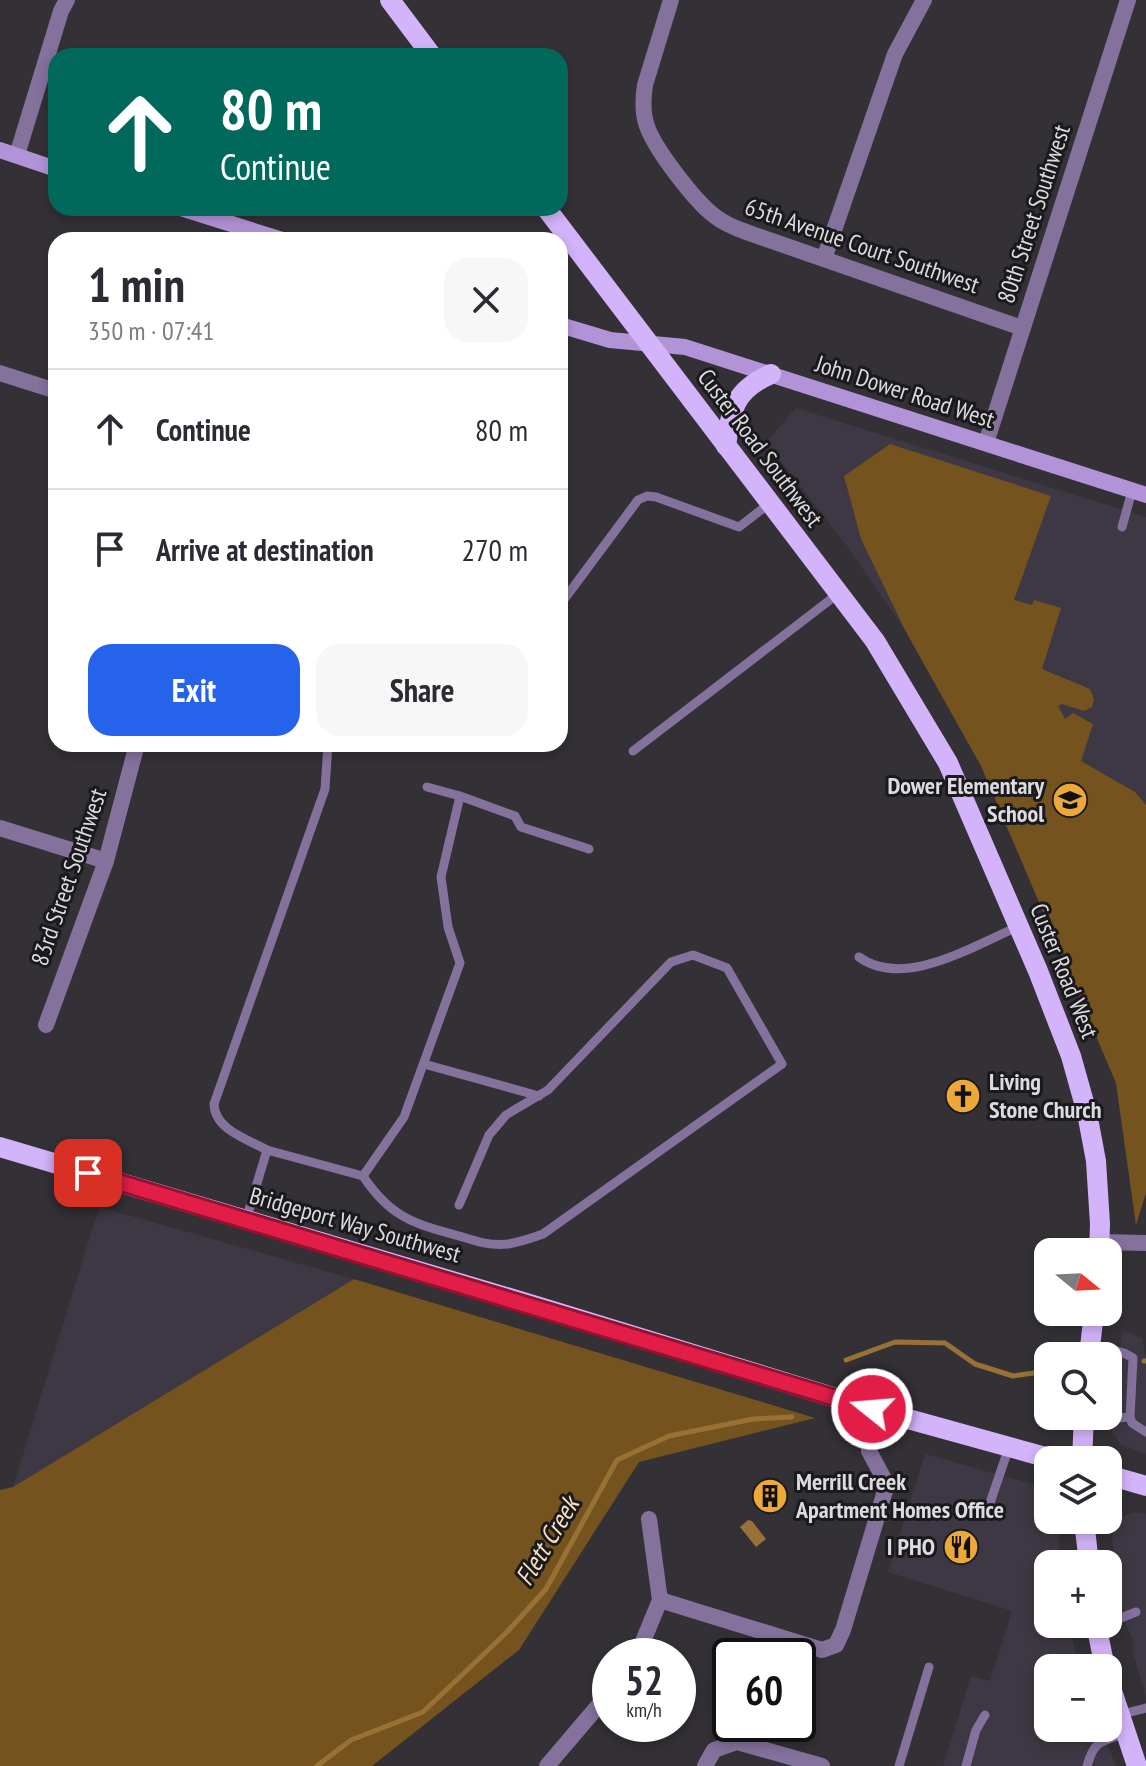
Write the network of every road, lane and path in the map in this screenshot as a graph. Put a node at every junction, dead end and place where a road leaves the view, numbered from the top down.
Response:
1 (67, 0) edge
2 (671, 0) edge
3 (924, 0) edge
4 (1128, 0) edge
5 (396, 2) edge
6 (50, 48) edge
7 (427, 48) edge
8 (48, 54) edge
9 (0, 150) edge
10 (17, 155) junction
11 (48, 166) edge
12 (206, 216) edge
13 (257, 232) edge
14 (568, 237) edge
15 (824, 259) junction
16 (568, 327) edge
17 (1022, 328) junction
18 (647, 343) junction
19 (0, 373) edge
20 (771, 374) junction
21 (48, 388) edge
22 (986, 443) junction
23 (726, 446) junction
24 (1139, 493) edge
25 (770, 503) junction
26 (1122, 527) dead end
27 (839, 593) junction
28 (568, 594) edge
29 (925, 724) joint
30 (633, 751) dead end
31 (135, 752) edge
32 (327, 752) edge
33 (427, 787) dead end
34 (460, 796) junction
35 (0, 828) edge
36 (589, 849) dead end
37 (106, 861) junction
38 (1018, 927) junction
39 (859, 957) dead end
40 (46, 1025) dead end
41 (424, 1064) junction
42 (539, 1096) junction
43 (0, 1147) edge
44 (267, 1150) junction
45 (363, 1176) junction
46 (459, 1205) dead end
47 (246, 1220) junction
48 (1100, 1238) edge
49 (1146, 1243) edge
50 (1122, 1245) edge
51 (1122, 1355) edge
52 (1132, 1376) junction
53 (1146, 1378) edge
54 (872, 1409) junction
55 (1122, 1417) edge
56 (1130, 1417) junction
57 (1146, 1432) edge
58 (1009, 1447) junction
59 (1034, 1454) edge
60 (1122, 1479) edge
61 (1146, 1486) edge
62 (990, 1503) dead end
63 (649, 1519) dead end
64 (660, 1600) junction
65 (1136, 1612) dead end
66 (1122, 1617) edge
67 (644, 1638) edge
68 (929, 1667) dead end
69 (1146, 1708) edge
70 (592, 1713) edge
71 (985, 1715) dead end
72 (1122, 1723) edge
73 (1122, 1727) edge
74 (1098, 1742) edge
75 (547, 1766) edge
76 (705, 1766) edge
77 (822, 1766) edge
78 (899, 1766) edge
79 (966, 1766) edge
80 (1087, 1766) edge
81 (1137, 1766) edge

1 - 6 street
2 - 15 street, 65th Avenue Court Southwest
3 - 15 street
4 - 17 street, 80th Street Southwest
5 - 7 main road
8 - 10 street
9 - 10 street
10 - 11 street
12 - 13 street
14 - 18 main road, Custer Road Southwest
15 - 17 street, 65th Avenue Court Southwest
16 - 18 street, John Dower Road West
17 - 22 street, 80th Street Southwest
18 - 20 street, John Dower Road West
18 - 23 main road, Custer Road Southwest
19 - 21 street
20 - 22 street, John Dower Road West
20 - 23 main road
22 - 24 street, John Dower Road West
23 - 25 main road, Custer Road Southwest
24 - 26 lane
25 - 27 main road, Custer Road Southwest
25 - 28 lane
27 - 29 main road, Custer Road Southwest
27 - 30 lane
29 - 38 main road, Custer Road West
31 - 37 street, 83rd Street Southwest
32 - 44 lane
33 - 34 lane
34 - 36 lane
34 - 41 lane
35 - 37 street
37 - 40 street, 83rd Street Southwest
38 - 39 lane
38 - 48 main road, Custer Road West
41 - 42 lane
41 - 45 lane
42 - 45 lane
42 - 46 lane
43 - 47 main road, Bridgeport Way Southwest
44 - 45 lane
44 - 47 lane
47 - 54 main road, Bridgeport Way Southwest
49 - 50 street
51 - 52 lane
52 - 53 lane
52 - 56 lane
54 - 58 main road, Bridgeport Way Southwest
54 - 64 street
55 - 56 lane
56 - 57 lane
58 - 59 main road, Bridgeport Way Southwest
58 - 62 lane
60 - 61 main road
63 - 64 street
64 - 67 street
65 - 66 lane
68 - 78 lane
69 - 72 lane
70 - 75 street
71 - 79 lane
73 - 81 main road
74 - 80 lane
76 - 77 street

